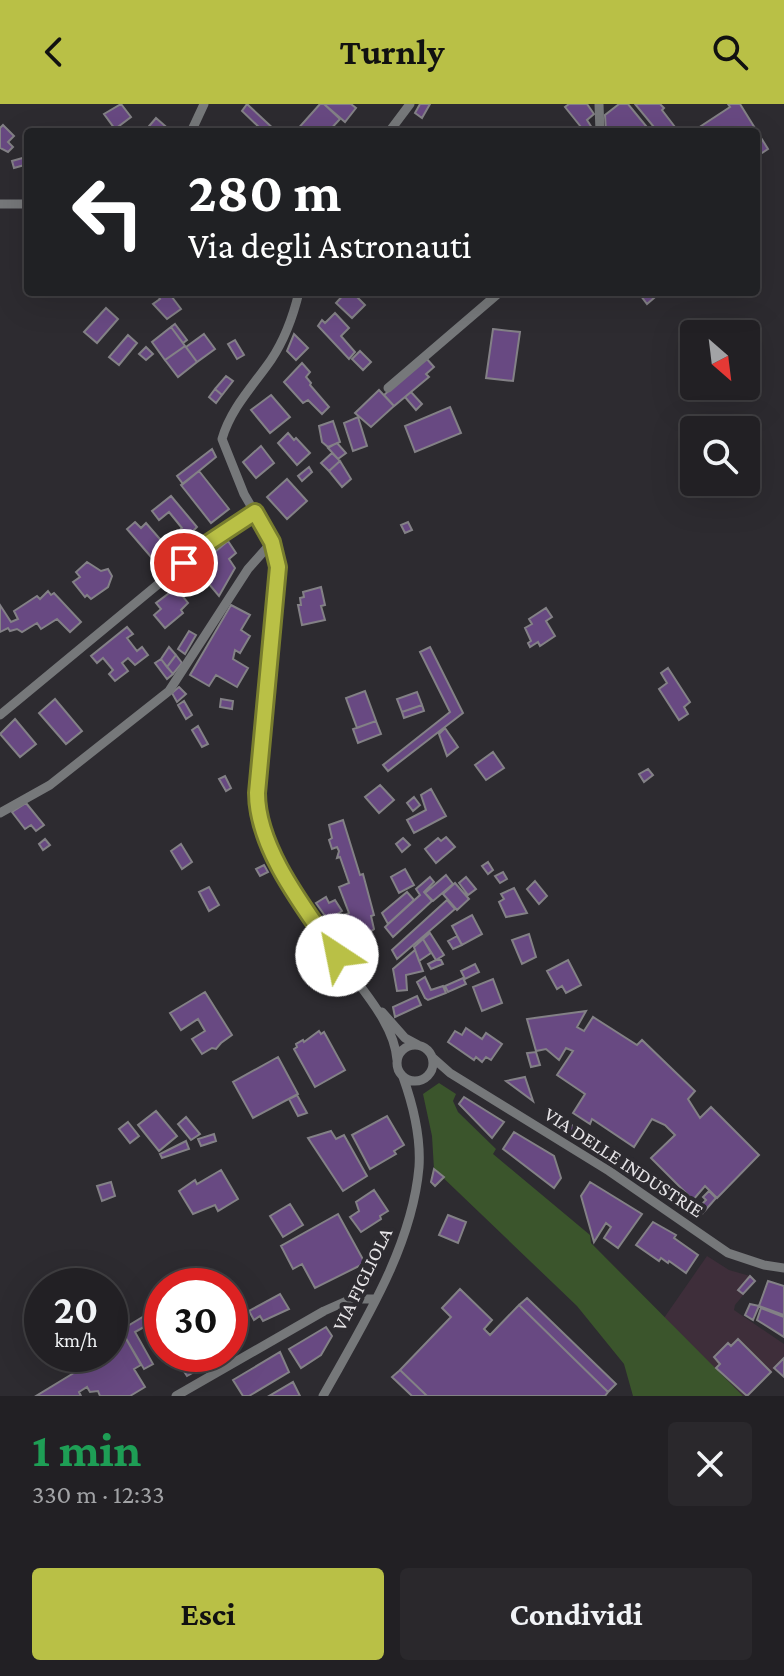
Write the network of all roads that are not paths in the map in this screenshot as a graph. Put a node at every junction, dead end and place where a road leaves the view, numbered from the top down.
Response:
1 (204, 104) edge
2 (410, 104) edge
3 (599, 104) edge
4 (193, 128) edge
5 (392, 128) edge
6 (600, 128) edge
7 (0, 204) edge
8 (24, 204) edge
9 (298, 296) edge
10 (495, 296) edge
11 (388, 388) dead end
12 (255, 512) junction
13 (272, 542) junction
14 (0, 715) edge
15 (0, 813) edge
16 (379, 1010) junction
17 (419, 1046) junction
18 (432, 1057) junction
19 (397, 1060) junction
20 (430, 1073) junction
21 (450, 1073) junction
22 (403, 1077) junction
23 (420, 1080) junction
24 (411, 1101) junction
25 (784, 1268) edge
26 (374, 1299) junction
27 (176, 1396) edge
28 (323, 1396) edge

1 - 4 street
2 - 5 street
3 - 6 street
7 - 8 street
9 - 12 street
10 - 11 street
12 - 13 street
12 - 14 street
13 - 15 street
13 - 16 street
16 - 17 street, VIA DELLE INDUSTRIE
16 - 19 street
17 - 18 street, VIA DELLE INDUSTRIE
17 - 19 street
18 - 20 street
18 - 21 street, VIA DELLE INDUSTRIE
19 - 22 street
20 - 21 street
20 - 23 street
21 - 25 street, VIA DELLE INDUSTRIE
22 - 23 street
22 - 24 street, VIA FIGLIOLA
23 - 24 street
24 - 26 street, VIA FIGLIOLA
26 - 27 street
26 - 28 street, VIA FIGLIOLA

